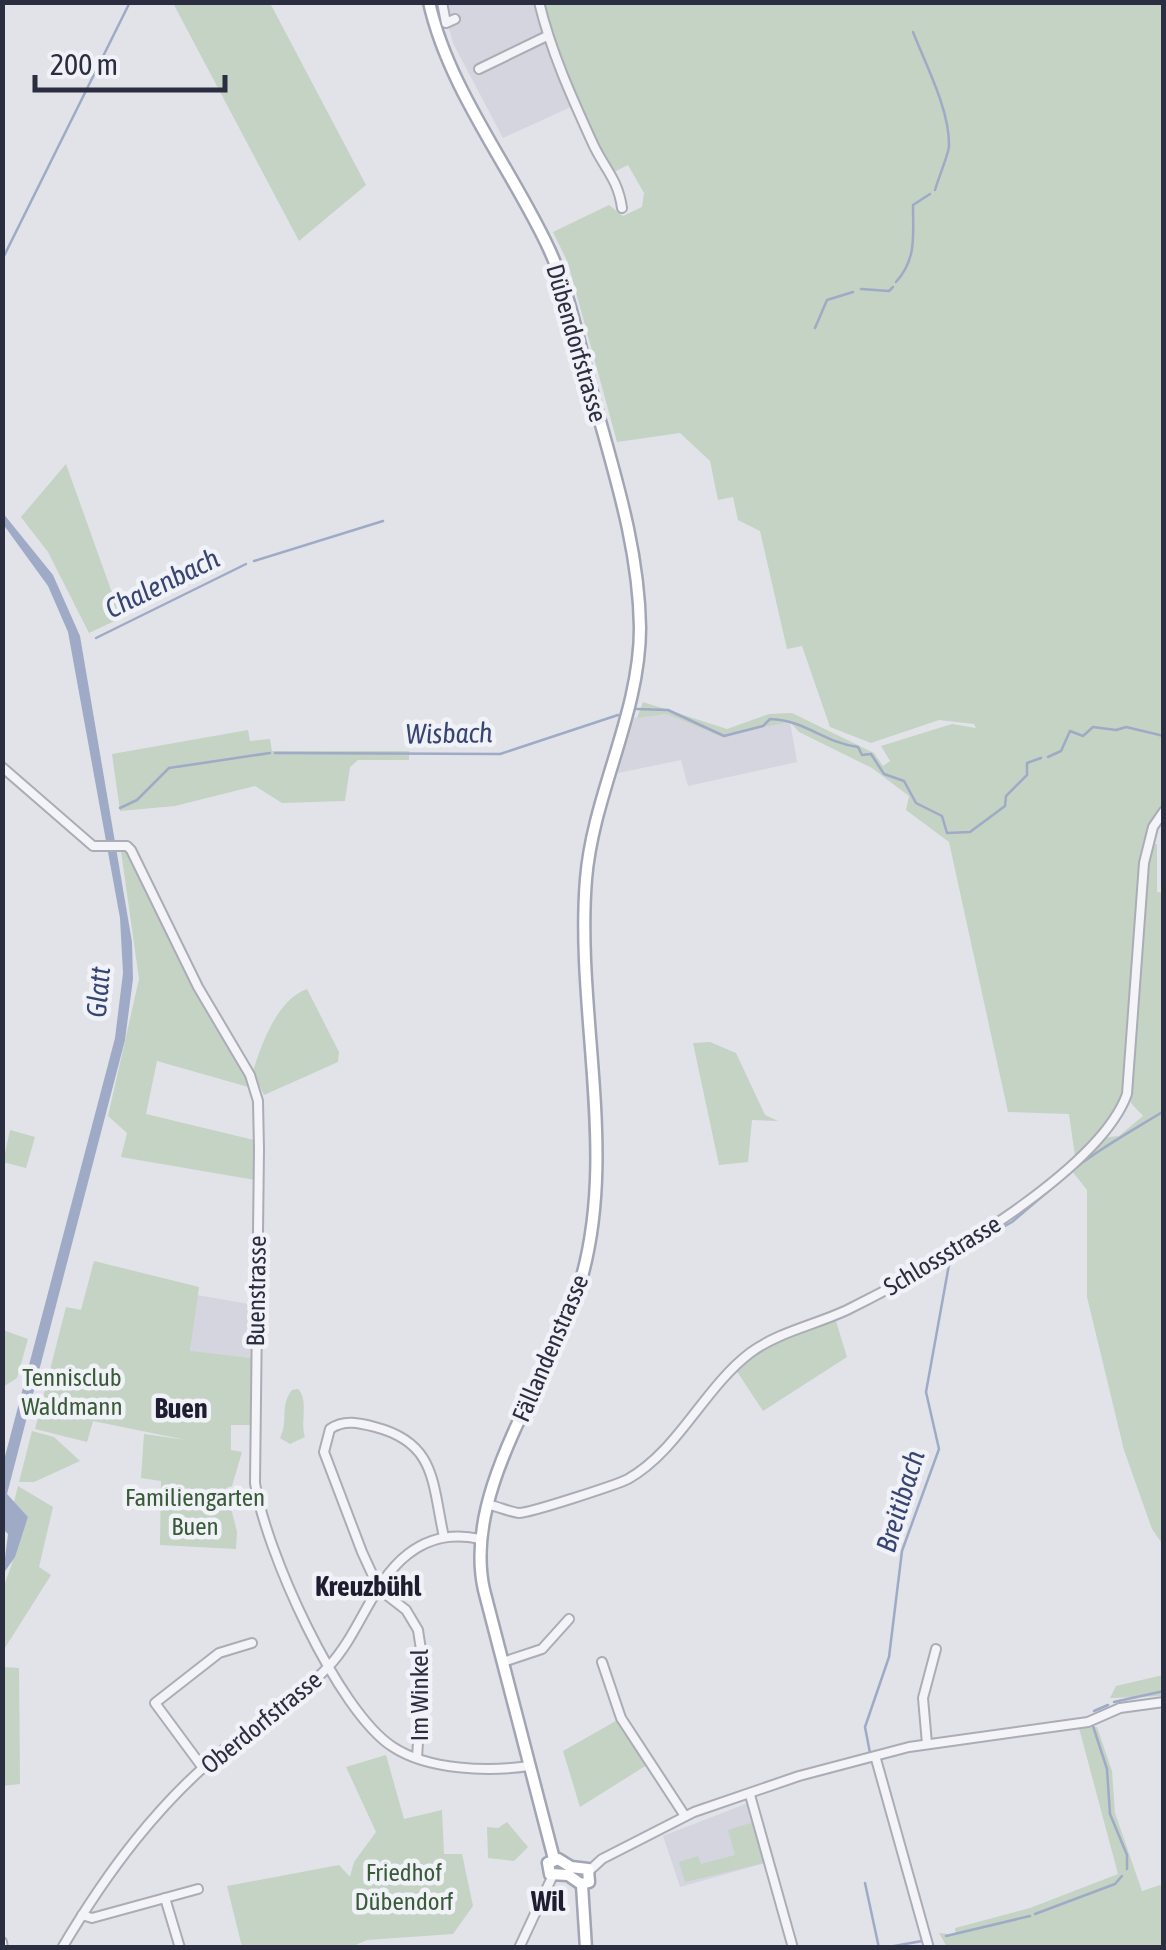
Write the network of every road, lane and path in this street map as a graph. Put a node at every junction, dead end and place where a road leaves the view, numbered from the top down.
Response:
1 (429, 2) edge
2 (442, 2) edge
3 (539, 2) edge
4 (455, 19) dead end
5 (547, 36) junction
6 (479, 70) dead end
7 (622, 208) dead end
8 (628, 708) joint
9 (2, 766) edge
10 (1164, 810) edge
11 (490, 1504) junction
12 (444, 1537) junction
13 (480, 1540) junction
14 (379, 1588) junction
15 (569, 1620) dead end
16 (252, 1643) dead end
17 (936, 1649) dead end
18 (502, 1662) junction
19 (602, 1662) dead end
20 (330, 1665) junction
21 (1164, 1702) edge
22 (927, 1744) junction
23 (418, 1758) junction
24 (876, 1759) junction
25 (529, 1766) junction
26 (203, 1768) junction
27 (750, 1795) junction
28 (685, 1816) junction
29 (554, 1859) junction
30 (590, 1870) junction
31 (553, 1875) junction
32 (582, 1884) junction
33 (198, 1890) dead end
34 (166, 1898) junction
35 (82, 1915) junction
36 (62, 1948) edge
37 (180, 1948) edge
38 (519, 1948) edge
39 (586, 1948) edge
40 (793, 1948) edge
41 (929, 1948) edge

1 - 8 main road, Dübendorfstrasse
2 - 4 street
3 - 5 street
5 - 6 street
5 - 7 street
8 - 11 main road, Fällandenstrasse
9 - 20 street, Buenstrasse
10 - 11 street, Schlossstrasse
11 - 13 main road, Fällandenstrasse
12 - 13 street
12 - 14 street, Oberdorfstrasse
12 - 14 street
13 - 18 main road, Fällandenstrasse
14 - 20 street, Oberdorfstrasse
14 - 23 street, Im Winkel
15 - 18 street
16 - 26 street
17 - 22 street
18 - 25 main road, Fällandenstrasse
19 - 28 street
20 - 23 street, Buenstrasse
20 - 26 street, Oberdorfstrasse
21 - 22 street
22 - 24 street
23 - 25 street, Buenstrasse
24 - 27 street
24 - 41 street
25 - 29 main road, Fällandenstrasse
26 - 35 street, Oberdorfstrasse
27 - 28 street
27 - 40 street
28 - 30 street
29 - 30 main road
29 - 31 main road, Fällandenstrasse
30 - 32 main road
31 - 32 main road
31 - 38 street
32 - 39 main road
33 - 34 street
34 - 35 street
34 - 37 street
35 - 36 street, Oberdorfstrasse

